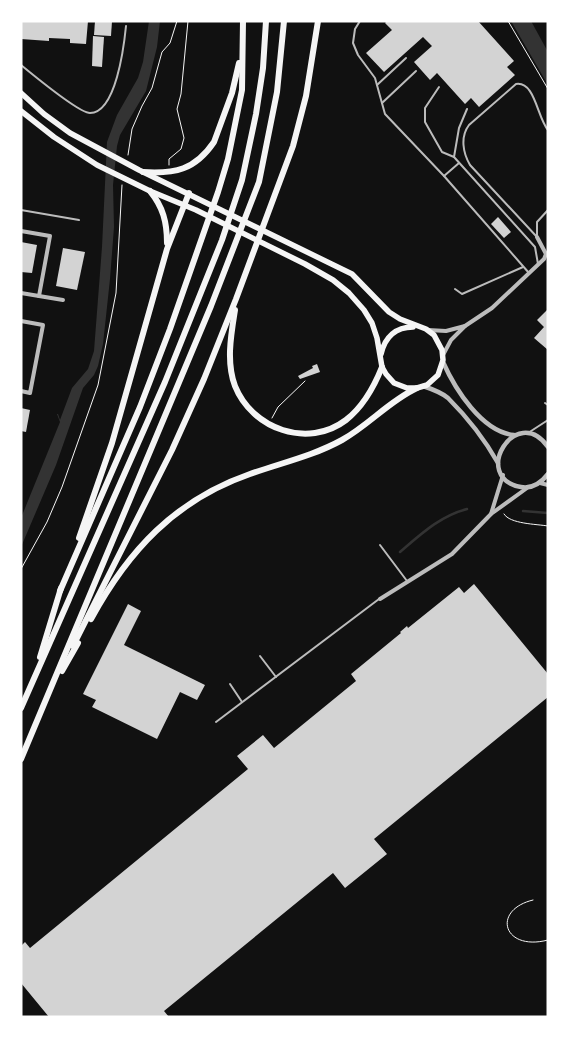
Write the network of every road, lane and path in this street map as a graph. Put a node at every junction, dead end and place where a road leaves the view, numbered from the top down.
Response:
1 (177, 21) edge
2 (188, 21) edge
3 (243, 21) edge
4 (266, 21) edge
5 (284, 21) edge
6 (318, 21) edge
7 (360, 21) edge
8 (508, 21) edge
9 (126, 26) dead end
10 (242, 46) junction
11 (406, 58) dead end
12 (21, 65) edge
13 (416, 72) dead end
14 (377, 85) junction
15 (439, 87) dead end
16 (548, 89) edge
17 (21, 93) edge
18 (382, 103) junction
19 (467, 109) dead end
20 (21, 111) edge
21 (548, 130) edge
22 (454, 157) junction
23 (127, 158) dead end
24 (460, 163) junction
25 (169, 165) dead end
26 (141, 171) junction
27 (444, 176) junction
28 (122, 185) dead end
29 (150, 191) junction
30 (189, 193) junction
31 (184, 205) junction
32 (21, 210) edge
33 (548, 210) edge
34 (79, 220) dead end
35 (21, 231) edge
36 (537, 237) junction
37 (167, 249) junction
38 (538, 264) junction
39 (524, 267) junction
40 (529, 273) junction
41 (455, 289) dead end
42 (21, 293) edge
43 (39, 296) junction
44 (236, 299) junction
45 (63, 300) dead end
46 (21, 321) edge
47 (415, 326) junction
48 (465, 326) junction
49 (426, 329) junction
50 (443, 355) junction
51 (381, 356) junction
52 (443, 362) junction
53 (382, 367) junction
54 (305, 381) dead end
55 (420, 387) junction
56 (21, 391) edge
57 (548, 420) edge
58 (268, 425) junction
59 (526, 434) junction
60 (516, 436) junction
61 (548, 447) edge
62 (498, 465) junction
63 (548, 474) edge
64 (503, 476) junction
65 (540, 483) junction
66 (548, 485) edge
67 (529, 487) junction
68 (499, 508) junction
69 (491, 514) junction
70 (548, 526) edge
71 (380, 545) dead end
72 (21, 570) edge
73 (408, 582) junction
74 (60, 591) junction
75 (380, 599) joint
76 (260, 656) dead end
77 (276, 676) junction
78 (230, 684) dead end
79 (30, 687) junction
80 (46, 701) junction
81 (242, 702) junction
82 (21, 708) edge
83 (216, 722) dead end
84 (21, 759) edge
85 (533, 900) dead end
86 (548, 940) edge

1 - 23 path
2 - 25 path
3 - 10 highway
4 - 79 highway
5 - 80 highway
6 - 44 highway
7 - 14 lane
8 - 16 path
9 - 12 lane
10 - 26 highway
10 - 74 highway
11 - 14 lane
13 - 18 lane
14 - 18 lane
15 - 22 lane
17 - 26 main road
18 - 27 lane
19 - 22 lane
20 - 29 main road
21 - 36 lane
22 - 24 lane
24 - 27 lane
24 - 38 lane
26 - 30 main road
27 - 39 lane
28 - 72 path
29 - 31 main road
29 - 37 highway
30 - 31 highway
30 - 47 main road
31 - 37 highway
31 - 51 main road
32 - 34 lane
33 - 36 lane
35 - 43 street
36 - 38 street
37 - 74 highway
38 - 40 street
39 - 40 lane
39 - 41 lane
40 - 48 street
42 - 43 street
43 - 45 street
44 - 58 highway
44 - 80 highway
46 - 56 street
47 - 49 main road
47 - 51 main road
48 - 49 street
48 - 50 street
49 - 50 main road
50 - 52 main road
51 - 53 main road
52 - 55 main road
52 - 60 street
53 - 55 main road
53 - 58 highway
54 - 58 path
55 - 62 street
55 - 80 highway
57 - 59 lane
59 - 60 street
59 - 61 street
60 - 62 street
62 - 64 street
63 - 65 street
64 - 67 street
64 - 69 street
65 - 66 street
65 - 67 street
67 - 68 street
68 - 69 street
68 - 70 path
69 - 73 street
71 - 73 lane
73 - 75 street
74 - 79 highway
75 - 77 lane
76 - 77 lane
77 - 81 lane
78 - 81 lane
79 - 82 highway
80 - 84 highway
81 - 83 lane
85 - 86 path

